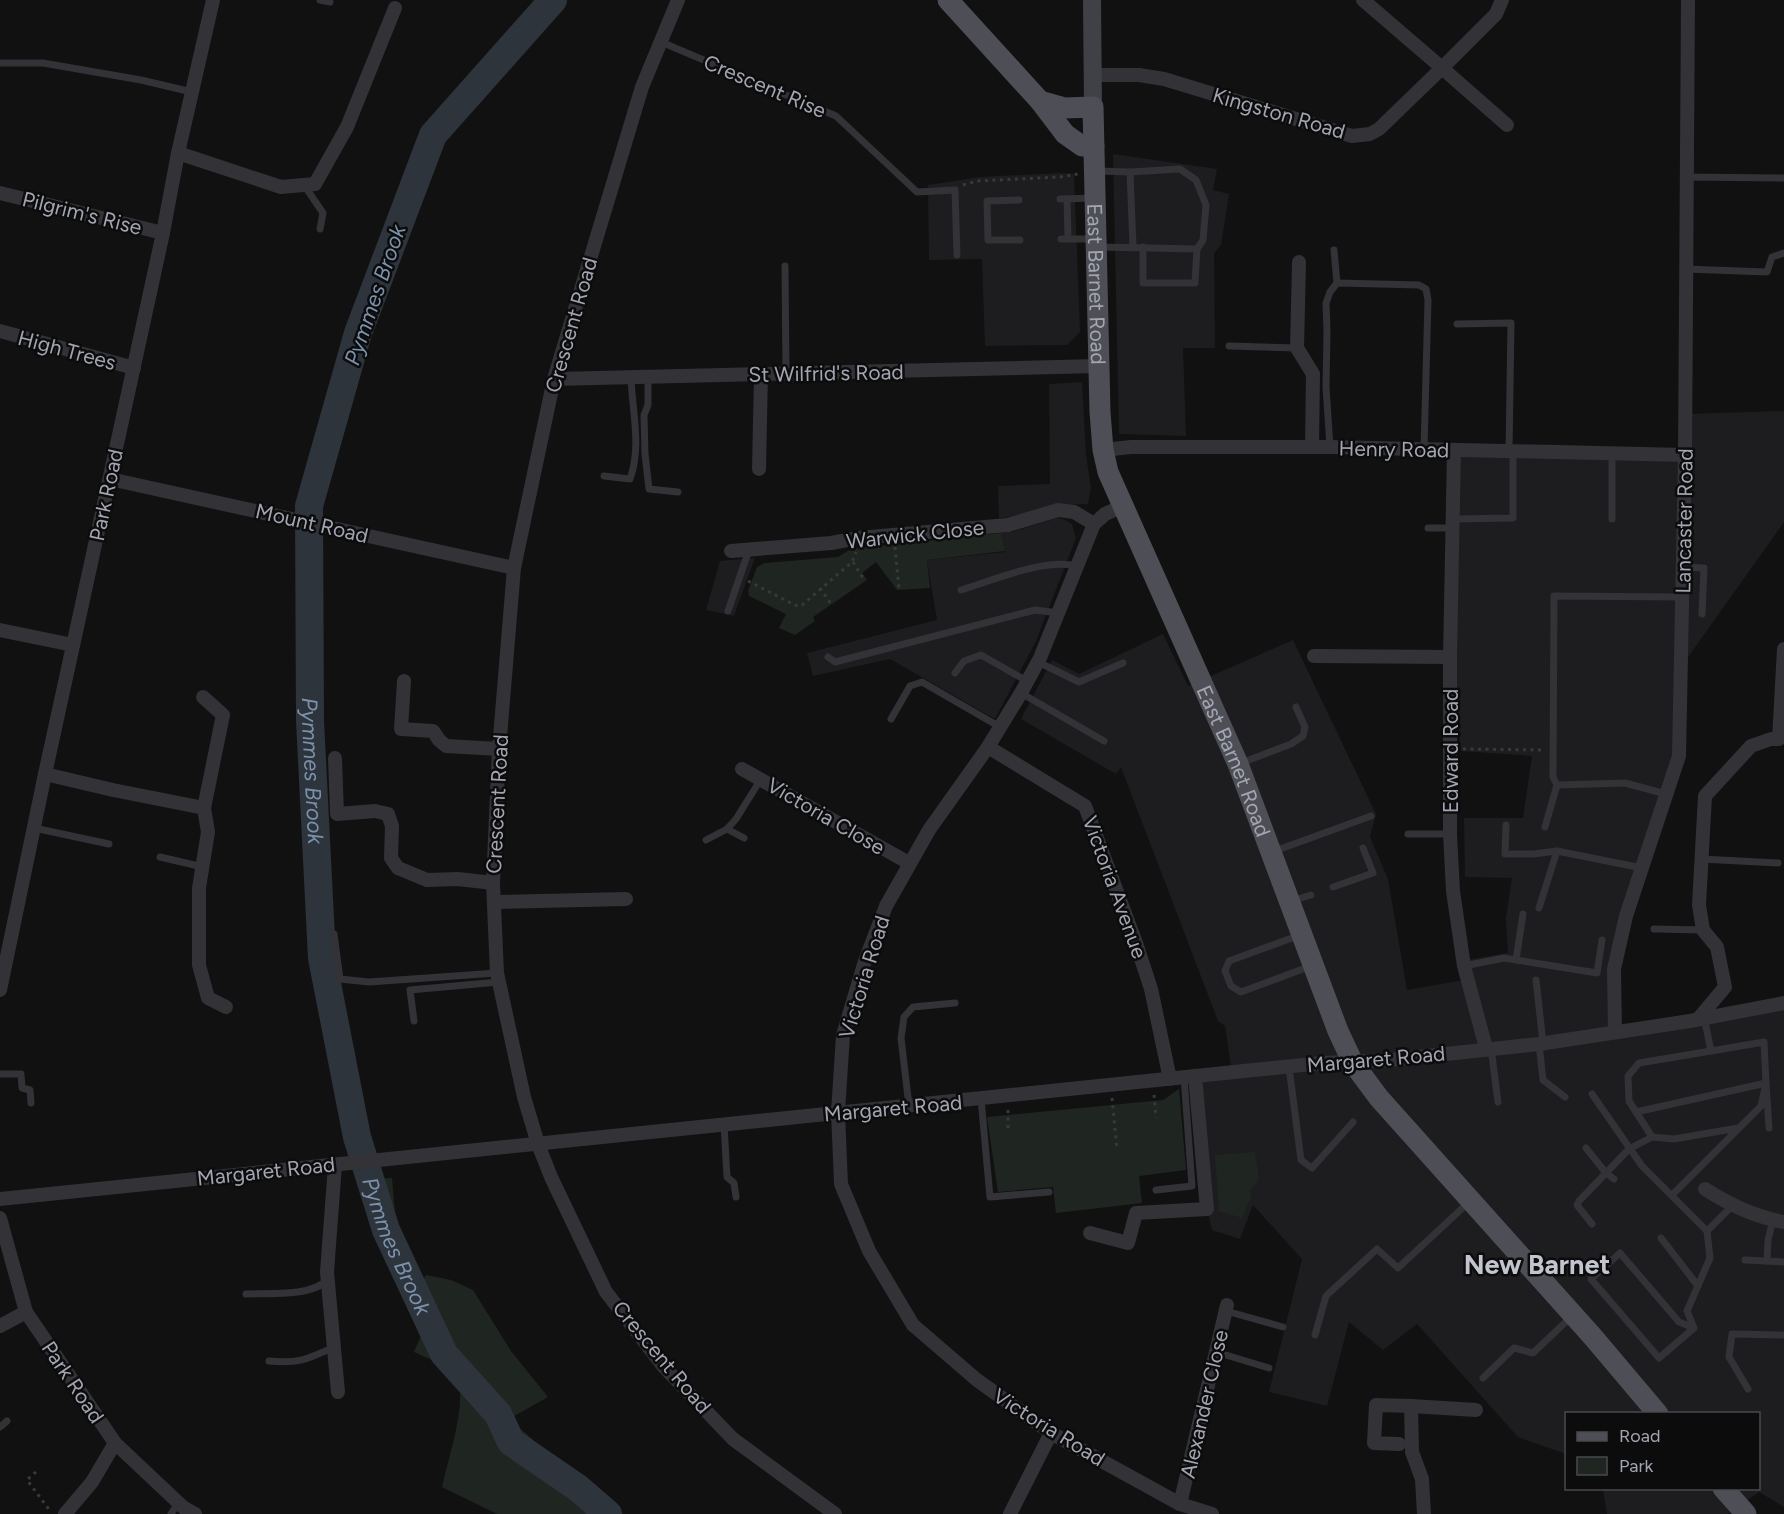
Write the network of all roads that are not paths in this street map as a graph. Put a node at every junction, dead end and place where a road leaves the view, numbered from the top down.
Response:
1 (213, 0) edge
2 (320, 0) edge
3 (678, 0) edge
4 (948, 0) edge
5 (1092, 0) edge
6 (1363, 0) edge
7 (1502, 0) edge
8 (1688, 0) edge
9 (330, 2) dead end
10 (395, 8) dead end
11 (662, 42) junction
12 (0, 63) edge
13 (1442, 68) junction
14 (1092, 75) junction
15 (192, 92) junction
16 (1040, 101) junction
17 (1093, 107) junction
18 (1507, 124) dead end
19 (1094, 147) junction
20 (178, 153) junction
21 (1095, 171) junction
22 (1130, 172) junction
23 (1686, 177) junction
24 (1784, 178) edge
25 (304, 185) junction
26 (0, 193) edge
27 (1095, 198) junction
28 (1019, 200) dead end
29 (320, 229) dead end
30 (163, 233) junction
31 (1020, 240) dead end
32 (1095, 243) junction
33 (1133, 246) junction
34 (1143, 247) junction
35 (1197, 249) junction
36 (1334, 250) dead end
37 (1784, 253) edge
38 (957, 255) dead end
39 (1299, 262) dead end
40 (784, 266) dead end
41 (1685, 269) junction
42 (1337, 283) junction
43 (1457, 324) dead end
44 (0, 331) edge
45 (1229, 346) dead end
46 (1297, 348) junction
47 (1099, 366) junction
48 (134, 368) junction
49 (761, 374) junction
50 (786, 374) junction
51 (631, 376) junction
52 (648, 376) junction
53 (554, 379) junction
54 (1312, 447) junction
55 (1330, 447) junction
56 (1424, 449) junction
57 (1103, 450) junction
58 (1454, 450) junction
59 (1511, 451) junction
60 (1612, 453) junction
61 (1685, 455) junction
62 (759, 469) dead end
63 (604, 476) dead end
64 (110, 479) junction
65 (678, 492) dead end
66 (1123, 506) junction
67 (1611, 519) dead end
68 (1094, 524) junction
69 (1453, 524) junction
70 (1428, 528) dead end
71 (749, 550) junction
72 (731, 551) dead end
73 (1077, 566) junction
74 (1683, 567) junction
75 (514, 568) junction
76 (961, 590) dead end
77 (1682, 597) junction
78 (728, 610) dead end
79 (1059, 613) junction
80 (1702, 614) dead end
81 (0, 630) edge
82 (73, 645) junction
83 (1784, 649) edge
84 (1314, 656) dead end
85 (828, 657) dead end
86 (1449, 657) junction
87 (1038, 662) junction
88 (1124, 663) dead end
89 (955, 674) dead end
90 (404, 681) dead end
91 (1024, 687) junction
92 (203, 697) dead end
93 (1296, 707) dead end
94 (891, 719) dead end
95 (1000, 727) junction
96 (1782, 739) edge
97 (1104, 741) dead end
98 (988, 747) junction
99 (499, 749) junction
100 (335, 758) dead end
101 (1238, 764) junction
102 (742, 769) dead end
103 (45, 774) junction
104 (762, 779) junction
105 (1557, 785) junction
106 (1666, 794) junction
107 (204, 808) junction
108 (1371, 816) dead end
109 (1506, 825) dead end
110 (1545, 827) dead end
111 (34, 828) junction
112 (727, 829) junction
113 (1408, 834) dead end
114 (1450, 834) junction
115 (744, 838) dead end
116 (706, 840) dead end
117 (109, 844) dead end
118 (1363, 848) dead end
119 (1557, 851) junction
120 (1272, 852) junction
121 (160, 857) dead end
122 (1701, 859) junction
123 (909, 863) junction
124 (1778, 863) dead end
125 (203, 867) junction
126 (1642, 868) junction
127 (493, 883) junction
128 (1333, 887) dead end
129 (1311, 894) dead end
130 (626, 899) dead end
131 (1291, 901) junction
132 (494, 902) junction
133 (1539, 908) dead end
134 (1522, 914) dead end
135 (1654, 929) dead end
136 (7, 930) edge
137 (1703, 930) junction
138 (334, 934) dead end
139 (1302, 934) junction
140 (1602, 940) dead end
141 (1516, 960) junction
142 (1314, 966) junction
143 (1464, 966) junction
144 (1597, 973) junction
145 (1614, 974) junction
146 (498, 977) junction
147 (1536, 980) dead end
148 (0, 990) edge
149 (955, 1003) dead end
150 (1784, 1003) edge
151 (226, 1007) dead end
152 (1702, 1018) junction
153 (414, 1021) dead end
154 (1615, 1032) junction
155 (1541, 1043) junction
156 (1488, 1048) junction
157 (1711, 1051) junction
158 (1353, 1063) junction
159 (1289, 1067) junction
160 (0, 1074) edge
161 (1183, 1077) junction
162 (1766, 1083) junction
163 (1592, 1094) dead end
164 (1565, 1097) dead end
165 (981, 1099) junction
166 (1498, 1102) dead end
167 (31, 1103) dead end
168 (909, 1106) junction
169 (838, 1112) junction
170 (1636, 1112) junction
171 (1353, 1122) dead end
172 (724, 1125) junction
173 (1738, 1128) junction
174 (1769, 1128) dead end
175 (1652, 1137) junction
176 (538, 1144) junction
177 (1586, 1148) dead end
178 (1629, 1149) junction
179 (335, 1165) junction
180 (1606, 1173) junction
181 (1614, 1179) dead end
182 (1705, 1189) dead end
183 (1156, 1190) dead end
184 (1049, 1192) dead end
185 (1672, 1196) junction
186 (736, 1197) dead end
187 (0, 1199) edge
188 (1470, 1200) junction
189 (1733, 1205) junction
190 (0, 1218) edge
191 (1778, 1221) edge
192 (1592, 1224) dead end
193 (1707, 1231) junction
194 (1090, 1233) dead end
195 (1661, 1238) dead end
196 (1745, 1260) dead end
197 (1767, 1261) junction
198 (1784, 1262) edge
199 (328, 1280) junction
200 (1698, 1286) junction
201 (246, 1294) dead end
202 (1227, 1308) joint
203 (26, 1312) junction
204 (1572, 1315) junction
205 (0, 1326) edge
206 (1283, 1328) dead end
207 (1694, 1328) junction
208 (1315, 1335) dead end
209 (1784, 1335) edge
210 (334, 1347) junction
211 (1216, 1352) junction
212 (269, 1361) dead end
213 (1269, 1368) dead end
214 (1483, 1378) dead end
215 (1748, 1389) dead end
216 (338, 1392) dead end
217 (1411, 1406) junction
218 (1476, 1410) dead end
219 (1657, 1412) edge
220 (7, 1421) dead end
221 (0, 1427) edge
222 (1051, 1433) junction
223 (115, 1443) junction
224 (1399, 1444) dead end
225 (1724, 1490) edge
226 (1180, 1504) junction
227 (175, 1508) edge
228 (1014, 1513) edge
229 (65, 1514) edge
230 (195, 1514) edge
231 (835, 1514) edge
232 (1212, 1514) edge
233 (1424, 1514) edge
234 (1746, 1514) edge

1 - 15 street, Park Road
2 - 9 lane
3 - 11 street, Crescent Road
4 - 16 main road
5 - 14 street, East Barnet Road
6 - 13 street
7 - 13 street, Kingston Road
8 - 23 street, Lancaster Road
10 - 25 street
11 - 38 lane, Crescent Rise
11 - 53 street, Crescent Road
12 - 15 lane
13 - 14 street, Kingston Road
13 - 18 street
14 - 17 street, East Barnet Road
15 - 20 street, Park Road
16 - 17 main road
16 - 19 main road
17 - 19 main road, East Barnet Road
19 - 21 main road, East Barnet Road
20 - 25 street
20 - 30 street, Park Road
21 - 22 lane
21 - 27 main road, East Barnet Road
22 - 33 lane
22 - 35 lane
23 - 24 lane
23 - 41 street, Lancaster Road
25 - 29 lane
26 - 30 street, Pilgrim's Rise
27 - 32 main road, East Barnet Road
27 - 32 lane
28 - 31 lane
30 - 48 street, Park Road
32 - 33 lane
32 - 47 main road, East Barnet Road
33 - 34 lane
34 - 35 lane
34 - 35 lane
36 - 42 lane
37 - 41 lane
39 - 46 street
40 - 50 lane
41 - 61 street, Lancaster Road
42 - 55 lane
42 - 56 lane
43 - 59 lane
44 - 48 street, High Trees
45 - 46 lane
46 - 54 street
47 - 50 street, St Wilfrid's Road
47 - 57 main road, East Barnet Road
48 - 64 street, Park Road
49 - 50 street, St Wilfrid's Road
49 - 52 street, St Wilfrid's Road
49 - 62 street
51 - 52 street, St Wilfrid's Road
51 - 53 street, St Wilfrid's Road
51 - 63 lane
52 - 65 lane
53 - 75 street, Crescent Road
54 - 55 street, Henry Road
54 - 57 street, Henry Road
55 - 56 street, Henry Road
56 - 58 street, Henry Road
57 - 66 main road, East Barnet Road
58 - 59 street, Henry Road
58 - 69 street, Edward Road
59 - 60 street, Henry Road
59 - 69 lane
60 - 61 street, Henry Road
60 - 67 lane
61 - 74 street, Lancaster Road
64 - 75 street, Mount Road
64 - 82 street, Park Road
66 - 68 street
66 - 101 main road, East Barnet Road
68 - 71 street, Warwick Close
68 - 73 street, Victoria Road
69 - 70 lane
69 - 86 street, Edward Road
71 - 72 street, Warwick Close
71 - 78 lane
73 - 76 lane
73 - 79 street, Victoria Road
74 - 77 street, Lancaster Road
74 - 80 lane
75 - 99 street, Crescent Road
77 - 105 lane
77 - 106 street, Lancaster Road
79 - 85 lane
79 - 87 street, Victoria Road
81 - 82 street
82 - 103 street, Park Road
83 - 96 street
84 - 86 street
86 - 114 street, Edward Road
87 - 88 lane
87 - 91 street, Victoria Road
89 - 91 lane
90 - 99 street
91 - 95 street, Victoria Road
91 - 97 lane
92 - 107 street
93 - 101 lane
94 - 95 lane
95 - 98 street, Victoria Road
96 - 122 street
98 - 123 street, Victoria Road
98 - 161 street, Victoria Avenue
99 - 127 street, Crescent Road
100 - 127 street
101 - 120 main road, East Barnet Road
102 - 104 street, Victoria Close
103 - 107 street
103 - 111 street, Park Road
104 - 112 lane
104 - 123 street, Victoria Close
105 - 106 lane
105 - 110 lane
106 - 126 street, Lancaster Road
107 - 125 street
108 - 120 lane
109 - 119 lane
111 - 117 lane
111 - 136 street, Park Road
112 - 115 lane
112 - 116 lane
113 - 114 lane
114 - 143 street, Edward Road
118 - 128 lane
119 - 126 lane
119 - 133 lane
120 - 131 main road, East Barnet Road
121 - 125 lane
122 - 124 lane
122 - 137 street
123 - 169 street, Victoria Road
125 - 151 street
126 - 145 street, Lancaster Road
127 - 132 street, Crescent Road
129 - 131 lane
130 - 132 street
131 - 139 main road, East Barnet Road
132 - 146 street, Crescent Road
134 - 141 lane
135 - 137 lane
136 - 148 street, Park Road
137 - 152 street
138 - 146 lane
139 - 142 main road, East Barnet Road
139 - 142 lane
140 - 144 lane
141 - 143 lane
141 - 144 lane
142 - 158 main road, East Barnet Road
143 - 156 street, Edward Road
144 - 145 lane
145 - 154 street, Lancaster Road
146 - 153 lane
146 - 176 street, Crescent Road
147 - 155 lane
149 - 168 lane
150 - 152 street, Margaret Road
152 - 154 street, Margaret Road
152 - 157 lane
154 - 155 street, Margaret Road
155 - 156 street, Margaret Road
155 - 164 lane
156 - 158 street, Margaret Road
156 - 166 lane
157 - 162 lane
157 - 170 lane
158 - 159 street, Margaret Road
158 - 188 main road, East Barnet Road
159 - 161 street, Margaret Road
159 - 171 lane
160 - 167 lane
161 - 165 street, Margaret Road
161 - 183 lane
161 - 194 street, Victoria Avenue
162 - 170 lane
162 - 173 lane
162 - 174 lane
163 - 178 lane
165 - 168 street, Margaret Road
165 - 184 lane
168 - 169 street, Margaret Road
169 - 172 street, Margaret Road
169 - 222 street, Victoria Road
170 - 175 lane
172 - 176 street, Margaret Road
172 - 186 lane
173 - 175 lane
173 - 185 lane
175 - 178 lane
176 - 179 street, Margaret Road
176 - 231 street, Crescent Road
177 - 180 lane
178 - 180 lane
178 - 185 lane
179 - 187 street, Margaret Road
179 - 199 street
180 - 181 lane
180 - 192 lane
182 - 189 street
185 - 193 lane
188 - 204 main road, East Barnet Road
188 - 208 lane
189 - 191 street
189 - 193 lane
190 - 203 street, Park Road
191 - 197 lane
193 - 200 lane
195 - 200 lane
196 - 197 lane
197 - 198 lane
199 - 201 lane
199 - 210 street
200 - 207 lane
202 - 206 lane
202 - 211 street, Alexander Close
203 - 205 street
203 - 223 street, Park Road
204 - 214 lane
204 - 219 main road, East Barnet Road
207 - 207 lane
209 - 215 lane
210 - 212 lane
210 - 216 street
211 - 213 lane
211 - 226 street, Alexander Close
217 - 218 street
217 - 224 street
217 - 233 street
220 - 221 lane
222 - 226 street, Victoria Road
222 - 228 street
223 - 227 street, Park Road
223 - 229 street
225 - 234 main road
226 - 232 street, Victoria Road
227 - 230 street, Park Road

